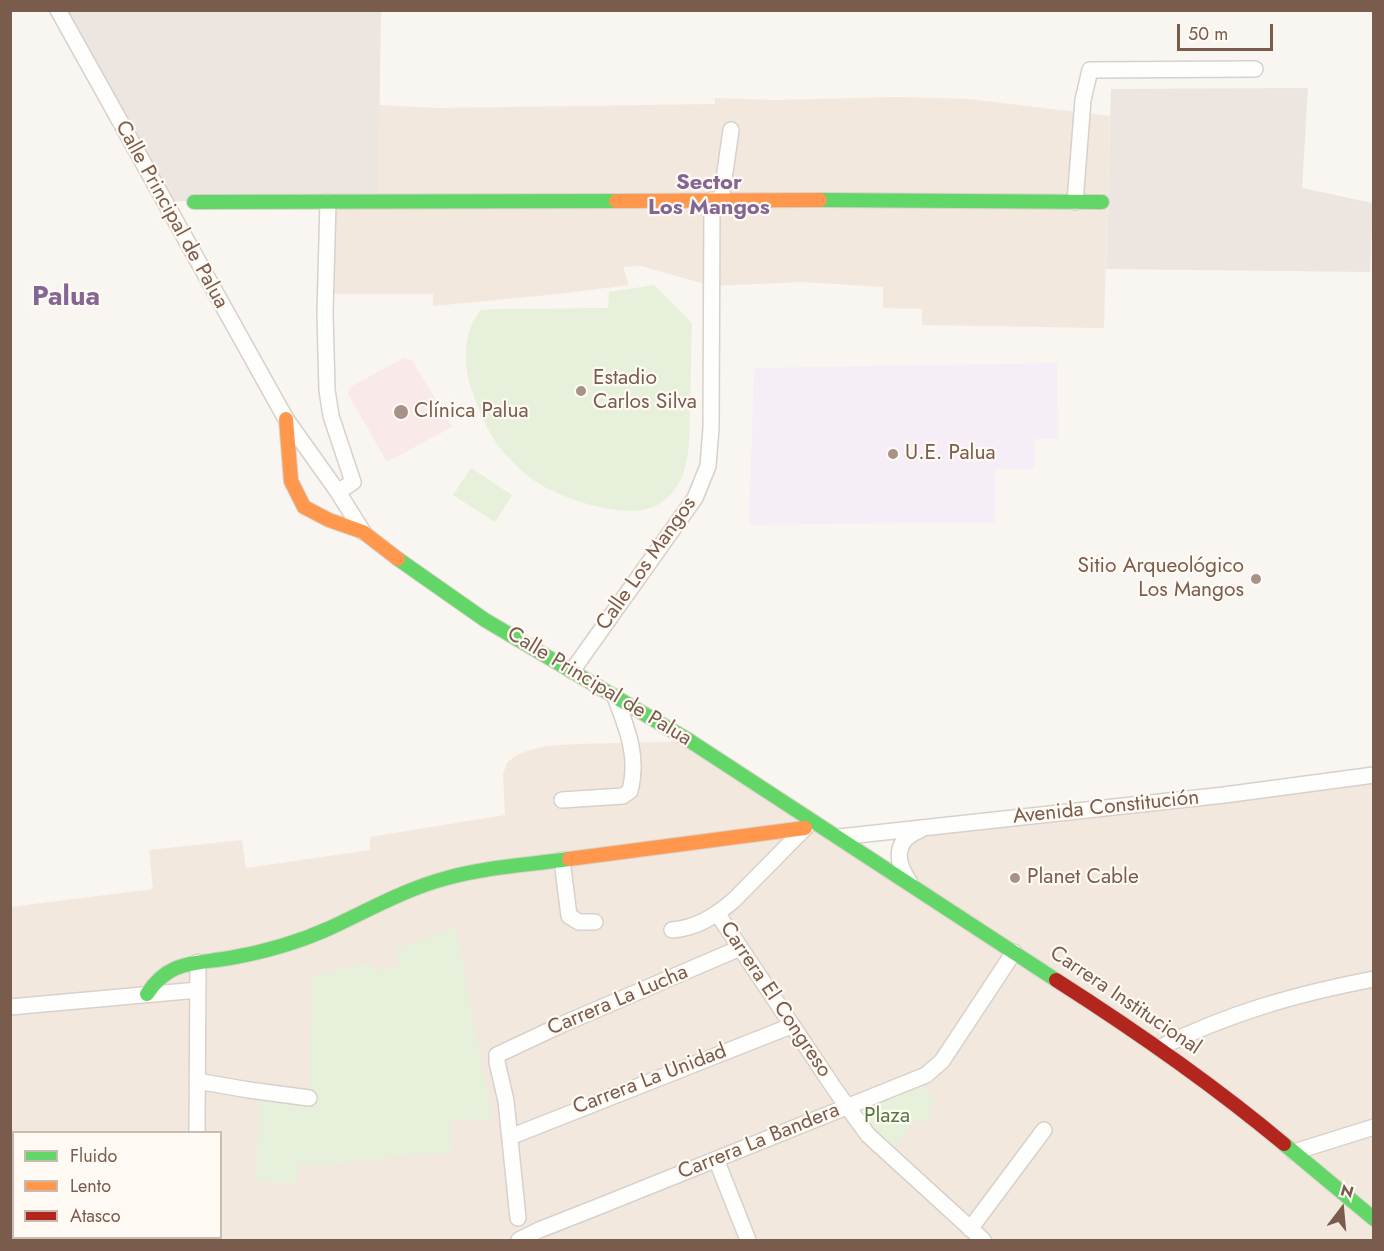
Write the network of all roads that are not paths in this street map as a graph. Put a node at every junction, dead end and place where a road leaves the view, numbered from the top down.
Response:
1 (46, 10) edge
2 (59, 13) edge
3 (1255, 69) dead end
4 (731, 130) dead end
5 (717, 200) junction
6 (194, 202) dead end
7 (328, 202) junction
8 (1075, 202) junction
9 (1102, 202) dead end
10 (286, 419) junction
11 (338, 492) junction
12 (363, 532) junction
13 (572, 671) junction
14 (615, 697) junction
15 (1374, 776) edge
16 (562, 800) dead end
17 (809, 824) junction
18 (926, 828) junction
19 (838, 837) junction
20 (562, 860) junction
21 (911, 885) junction
22 (717, 913) junction
23 (595, 922) dead end
24 (672, 930) dead end
25 (740, 948) junction
26 (1014, 952) junction
27 (198, 962) junction
28 (1374, 979) edge
29 (198, 990) junction
30 (147, 994) junction
31 (10, 1008) edge
32 (791, 1026) junction
33 (1159, 1048) junction
34 (197, 1081) junction
35 (309, 1098) dead end
36 (847, 1107) junction
37 (1374, 1127) edge
38 (1044, 1130) dead end
39 (197, 1131) edge
40 (510, 1137) junction
41 (1294, 1152) junction
42 (716, 1159) junction
43 (518, 1218) dead end
44 (1374, 1219) edge
45 (970, 1229) junction
46 (519, 1240) edge
47 (748, 1240) edge
48 (983, 1240) edge

1 - 2 street
2 - 10 street, Calle Principal de Palua
3 - 8 street
4 - 5 street, Calle Los Mangos
5 - 7 street
5 - 8 street
5 - 13 street, Calle Los Mangos
6 - 7 street
7 - 11 street
8 - 9 street
10 - 11 street, Calle Principal de Palua
10 - 12 street, Calle Principal de Palua
11 - 12 street, Calle Principal de Palua
12 - 13 street, Calle Principal de Palua
13 - 14 street, Calle Principal de Palua
14 - 16 street
14 - 17 street, Calle Principal de Palua
15 - 18 street, Avenida Constitución
17 - 19 street, Calle Principal de Palua
17 - 20 street
17 - 22 street
18 - 19 street, Avenida Constitución
18 - 21 street
19 - 21 street, Carrera Institucional
20 - 23 street
20 - 27 street
21 - 26 street, Carrera Institucional
22 - 24 street
22 - 25 street, Carrera El Congreso
25 - 32 street, Carrera El Congreso
25 - 40 street, Carrera La Lucha
26 - 33 street, Carrera Institucional
26 - 36 street, Carrera La Bandera
27 - 29 street
27 - 30 street
28 - 33 street
29 - 30 street
29 - 34 street
30 - 31 street
32 - 36 street, Carrera El Congreso
32 - 40 street, Carrera La Unidad
33 - 41 street, Carrera Institucional
34 - 35 street
34 - 39 street
36 - 42 street, Carrera La Bandera
36 - 45 street, Carrera El Congreso
37 - 41 street
38 - 45 street
40 - 43 street
41 - 44 street, Carrera Institucional
42 - 46 street, Carrera La Bandera
42 - 47 street
45 - 48 street, Carrera El Congreso

